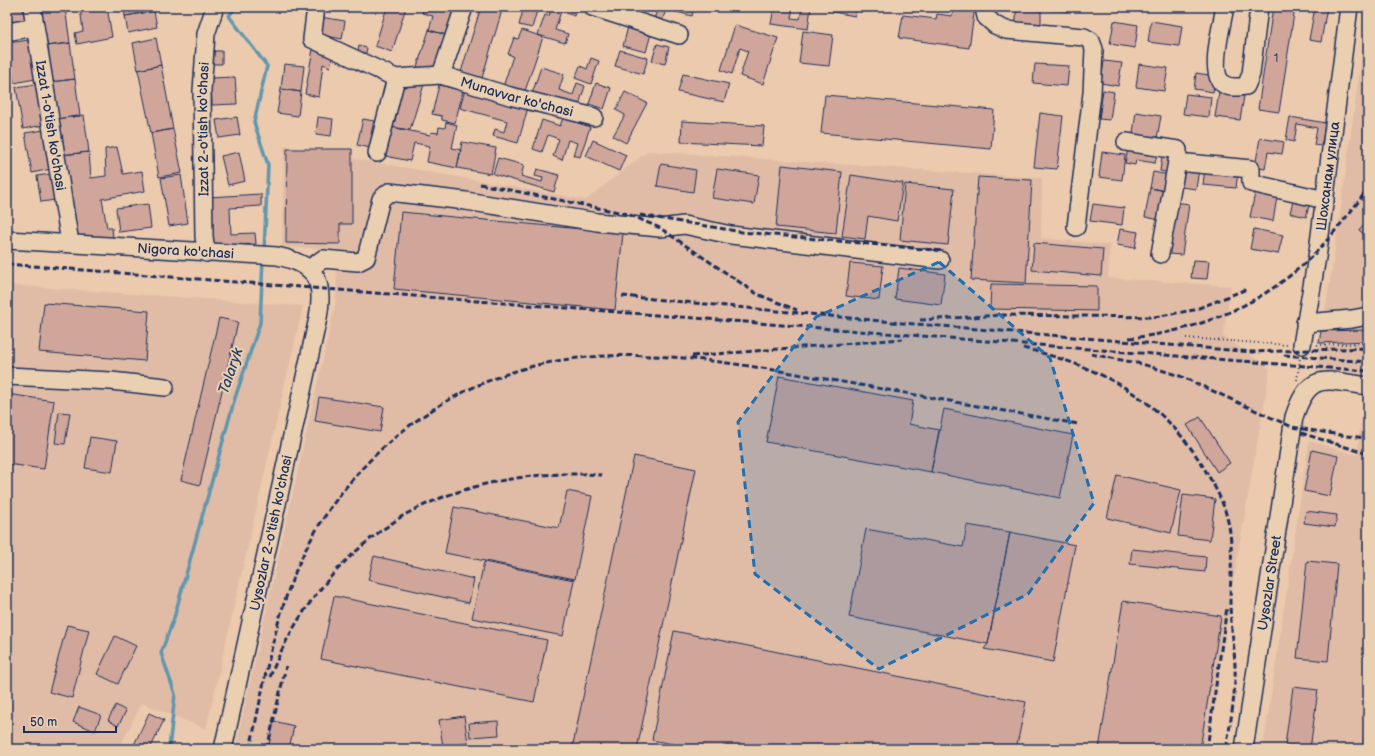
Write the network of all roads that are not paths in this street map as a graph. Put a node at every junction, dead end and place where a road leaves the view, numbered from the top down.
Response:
1 (32, 7) edge
2 (215, 7) edge
3 (316, 7) edge
4 (464, 7) edge
5 (592, 7) edge
6 (984, 7) edge
7 (1225, 7) edge
8 (1259, 7) edge
9 (1349, 7) edge
10 (35, 26) junction
11 (7, 32) edge
12 (679, 35) dead end
13 (441, 75) junction
14 (396, 78) junction
15 (594, 116) dead end
16 (1126, 142) dead end
17 (378, 153) dead end
18 (1176, 162) junction
19 (1324, 200) junction
20 (1076, 227) dead end
21 (7, 240) edge
22 (70, 243) junction
23 (206, 253) junction
24 (1160, 254) dead end
25 (940, 260) dead end
26 (309, 269) junction
27 (1368, 316) edge
28 (1305, 323) junction
29 (1302, 345) road end
30 (7, 376) edge
31 (165, 386) dead end
32 (1368, 386) edge
33 (223, 749) edge
34 (1244, 749) edge

1 - 10 street, Izzat 1-o'tish ko'chasi
2 - 23 street, Izzat 2-o'tish ko'chasi
3 - 14 street, Munavvar ko'chasi
4 - 13 street, Munavvar ko'chasi
5 - 12 street
6 - 20 street
7 - 8 street
9 - 19 street, Шохсанам улица
10 - 11 street
10 - 22 street, Izzat 1-o'tish ko'chasi
13 - 14 street, Munavvar ko'chasi
13 - 15 street, Munavvar ko'chasi
14 - 17 street
16 - 18 street
18 - 19 street
18 - 24 street
19 - 28 street, Шохсанам улица
21 - 22 street, Nigora ko'chasi
22 - 23 street, Nigora ko'chasi
23 - 26 street, Nigora ko'chasi
25 - 26 street
26 - 33 street, Uysozlar 2-o'tish ko'chasi
27 - 28 street
28 - 29 street, Шохсанам улица
30 - 31 street
32 - 34 street, Uysozlar Street

